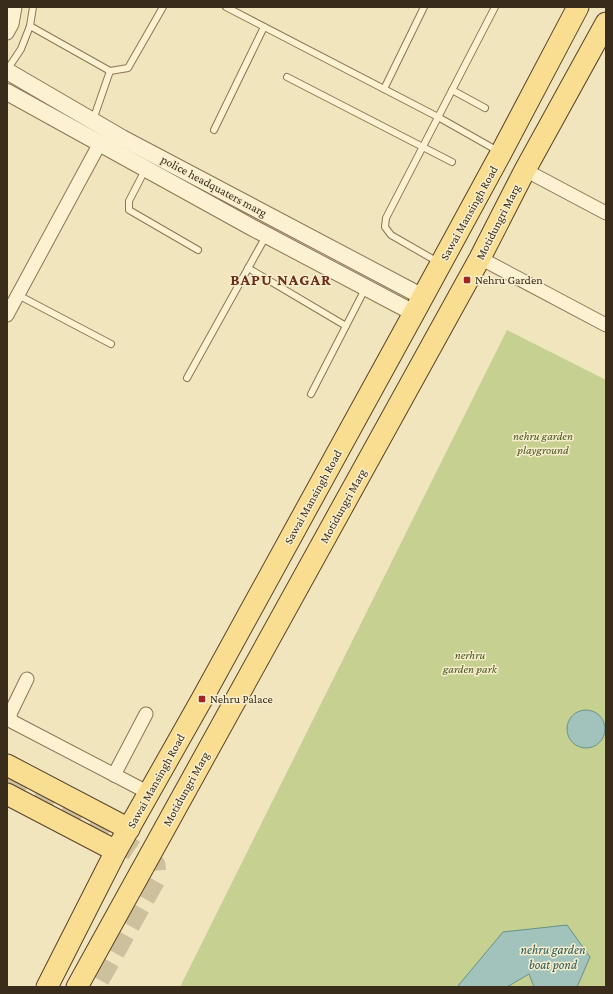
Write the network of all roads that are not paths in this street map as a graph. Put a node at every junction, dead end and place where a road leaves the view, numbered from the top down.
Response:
1 (15, 7) edge
2 (33, 7) edge
3 (163, 7) edge
4 (226, 7) edge
5 (424, 7) edge
6 (495, 7) edge
7 (578, 7) edge
8 (606, 23) edge
9 (30, 26) junction
10 (264, 27) junction
11 (7, 33) edge
12 (7, 71) edge
13 (110, 71) junction
14 (287, 77) dead end
15 (384, 89) junction
16 (452, 90) junction
17 (7, 92) edge
18 (485, 108) dead end
19 (438, 117) junction
20 (93, 121) junction
21 (214, 130) dead end
22 (100, 143) junction
23 (423, 146) junction
24 (502, 153) junction
25 (452, 162) dead end
26 (146, 168) junction
27 (525, 170) junction
28 (606, 213) edge
29 (266, 235) junction
30 (198, 250) dead end
31 (480, 258) junction
32 (441, 264) junction
33 (248, 268) junction
34 (366, 287) junction
35 (18, 294) junction
36 (418, 305) junction
37 (7, 315) edge
38 (606, 325) edge
39 (346, 326) junction
40 (111, 344) dead end
41 (187, 378) dead end
42 (311, 394) dead end
43 (27, 679) dead end
44 (146, 714) dead end
45 (7, 765) edge
46 (114, 775) junction
47 (148, 793) junction
48 (7, 794) edge
49 (129, 828) junction
50 (116, 851) junction
51 (47, 987) edge
52 (77, 987) edge

1 - 11 street
2 - 9 lane
3 - 13 lane
4 - 10 lane
5 - 15 lane
6 - 16 lane
7 - 24 main road, Sawai Mansingh Road
8 - 27 main road, Motidungri Marg
9 - 12 lane
9 - 13 lane
10 - 15 lane
10 - 21 lane
12 - 20 street, police headquaters marg
13 - 20 lane
14 - 23 lane
15 - 19 lane
16 - 18 lane
16 - 19 lane
17 - 22 street, police headquaters marg
19 - 23 lane
19 - 24 lane
20 - 36 street, police headquaters marg
22 - 26 street, police headquaters marg
22 - 35 street
23 - 25 lane
23 - 32 lane
24 - 32 main road, Sawai Mansingh Road
26 - 29 street, police headquaters marg
26 - 30 lane
27 - 28 street
27 - 31 main road, Motidungri Marg
29 - 33 lane
29 - 34 street, police headquaters marg
31 - 38 street
31 - 52 main road, Motidungri Marg
32 - 36 main road, Sawai Mansingh Road
33 - 39 lane
33 - 41 lane
34 - 36 street, police headquaters marg
34 - 39 lane
35 - 37 street
35 - 40 lane
36 - 47 main road, Sawai Mansingh Road
39 - 42 lane
43 - 46 street
44 - 46 street
45 - 49 main road
46 - 47 street
47 - 49 main road, Sawai Mansingh Road
48 - 50 main road
49 - 50 main road, Sawai Mansingh Road
50 - 51 main road, Sawai Mansingh Road

